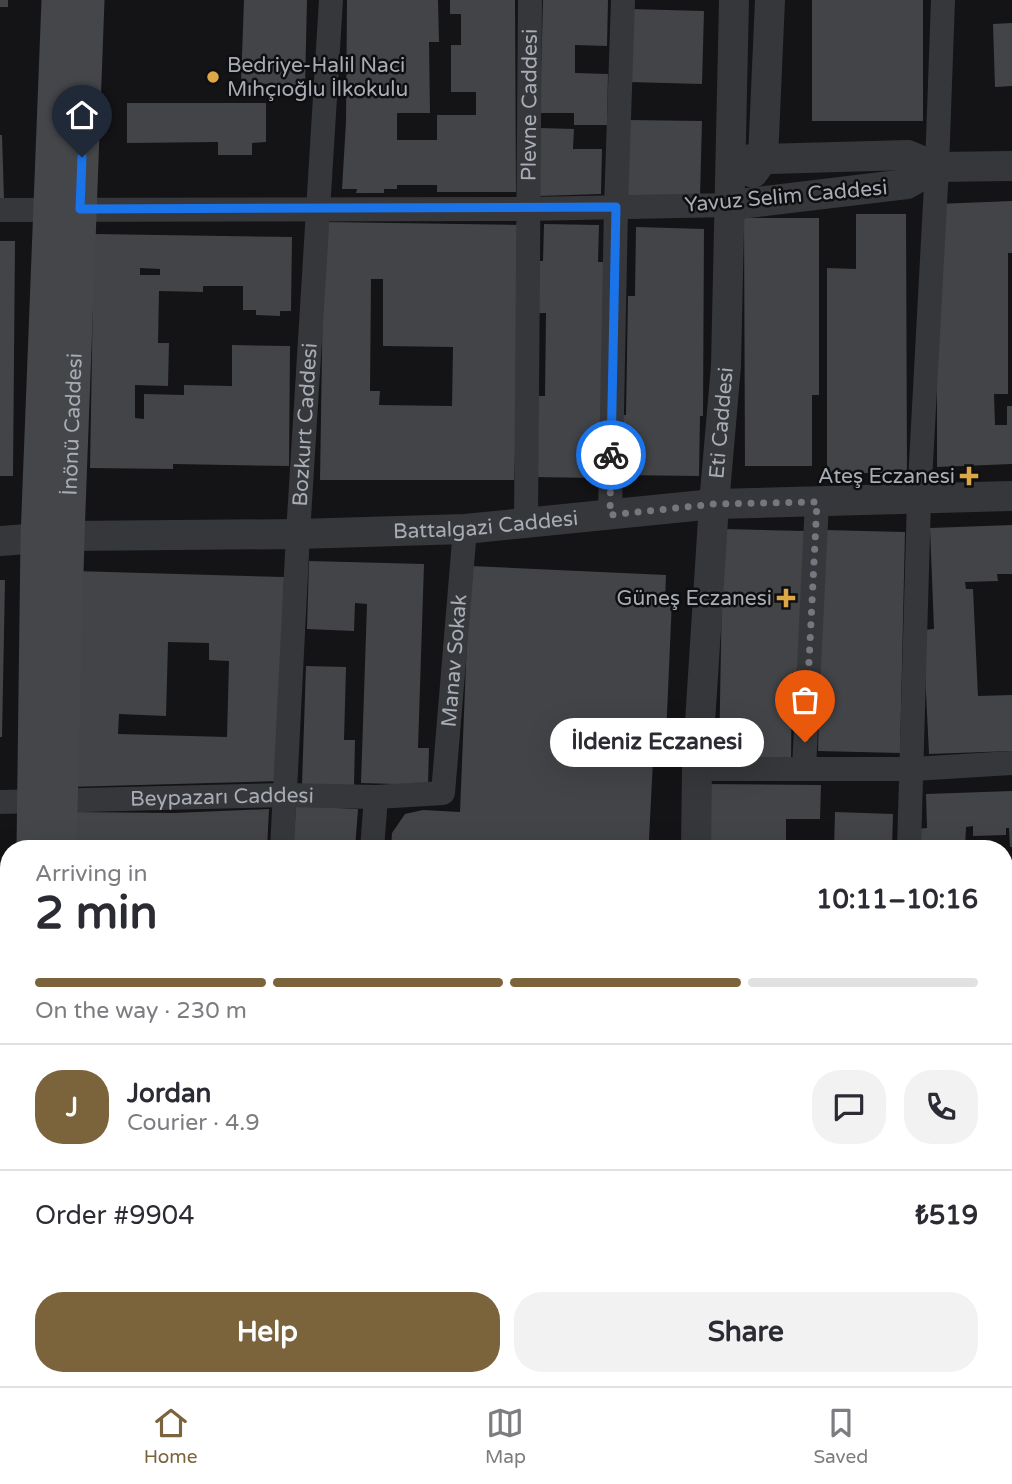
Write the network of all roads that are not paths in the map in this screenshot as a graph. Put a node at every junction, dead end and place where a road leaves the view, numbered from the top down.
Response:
1 (58, 0) edge
2 (88, 0) edge
3 (331, 0) edge
4 (530, 0) edge
5 (623, 0) edge
6 (734, 0) edge
7 (770, 0) edge
8 (943, 0) edge
9 (731, 159) junction
10 (763, 159) junction
11 (1012, 166) edge
12 (937, 167) junction
13 (731, 205) junction
14 (616, 207) junction
15 (317, 208) junction
16 (66, 209) junction
17 (527, 209) junction
18 (0, 210) edge
19 (1012, 496) edge
20 (919, 500) junction
21 (817, 502) junction
22 (714, 504) junction
23 (610, 515) junction
24 (526, 523) junction
25 (465, 529) junction
26 (298, 534) junction
27 (53, 537) junction
28 (0, 541) edge
29 (1012, 763) edge
30 (697, 769) junction
31 (804, 769) junction
32 (913, 769) junction
33 (443, 793) joint
34 (285, 795) junction
35 (376, 797) junction
36 (47, 801) junction
37 (0, 802) edge
38 (36, 840) edge
39 (58, 840) edge
40 (282, 840) edge
41 (373, 840) edge
42 (696, 840) edge
43 (909, 840) edge

1 - 16 main road, İnönü Caddesi
2 - 16 main road, İnönü Caddesi
3 - 15 street, Bozkurt Caddesi
4 - 17 street, Plevne Caddesi
5 - 14 street
6 - 9 street, Eti Caddesi
7 - 10 street
8 - 12 street
9 - 10 street, Yavuz Selim Caddesi
9 - 13 street, Eti Caddesi
10 - 12 street, Yavuz Selim Caddesi
10 - 13 street
11 - 12 street, Yavuz Selim Caddesi
12 - 13 street, Yavuz Selim Caddesi
12 - 20 street
13 - 14 street, Yavuz Selim Caddesi
13 - 22 street, Eti Caddesi
14 - 17 street, Yavuz Selim Caddesi
14 - 23 street
15 - 16 street, Yavuz Selim Caddesi
15 - 17 street, Yavuz Selim Caddesi
15 - 26 street, Bozkurt Caddesi
16 - 18 street, Yavuz Selim Caddesi
16 - 27 main road, İnönü Caddesi
17 - 24 street, Plevne Caddesi
19 - 20 street, Battalgazi Caddesi
20 - 21 street, Battalgazi Caddesi
20 - 32 street
21 - 22 street, Battalgazi Caddesi
21 - 31 street
22 - 23 street, Battalgazi Caddesi
22 - 30 street, Eti Caddesi
23 - 24 street, Battalgazi Caddesi
24 - 25 street, Battalgazi Caddesi
25 - 26 street, Battalgazi Caddesi
25 - 33 street, Manav Sokak
26 - 27 street, Battalgazi Caddesi
26 - 34 street, Bozkurt Caddesi
27 - 28 street, Battalgazi Caddesi
27 - 36 main road, İnönü Caddesi
29 - 32 street
30 - 31 street
30 - 42 street, Eti Caddesi
31 - 32 street
32 - 43 street
33 - 35 street, Beypazarı Caddesi
34 - 35 street, Beypazarı Caddesi
34 - 36 street, Beypazarı Caddesi
34 - 40 street, Bozkurt Caddesi
35 - 41 street
36 - 37 street, Beypazarı Caddesi
36 - 38 main road, İnönü Caddesi
36 - 39 main road, İnönü Caddesi

